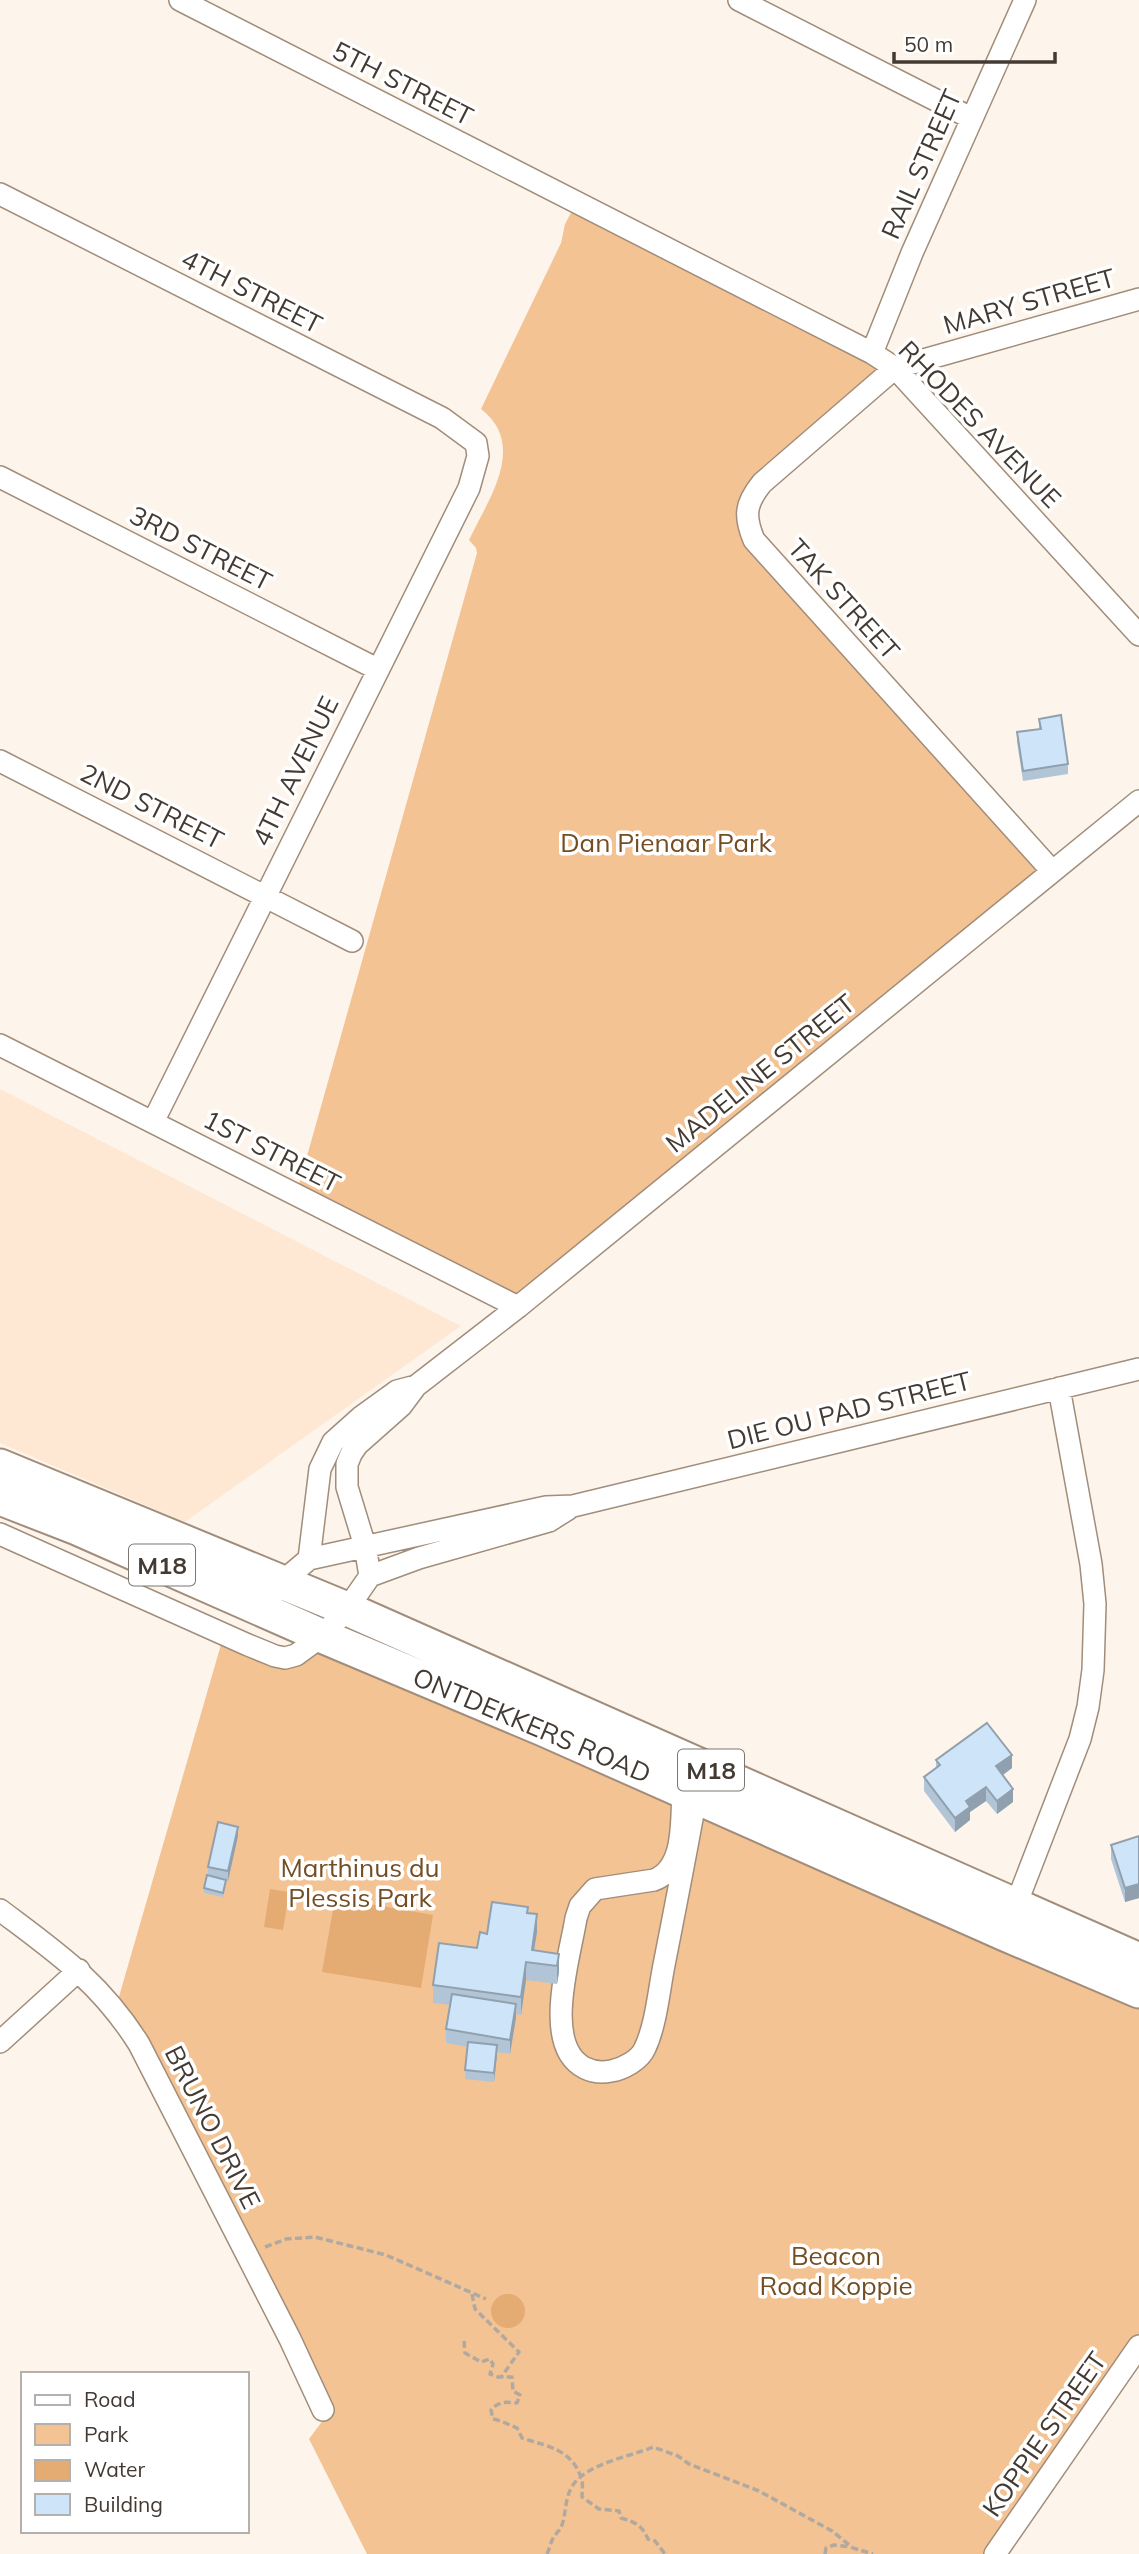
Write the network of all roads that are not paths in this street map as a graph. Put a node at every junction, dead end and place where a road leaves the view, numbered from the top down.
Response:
1 (180, 0) edge
2 (739, 0) edge
3 (1025, 0) edge
4 (971, 118) junction
5 (0, 194) edge
6 (600, 215) joint
7 (1139, 299) edge
8 (872, 353) junction
9 (895, 368) junction
10 (475, 443) joint
11 (0, 477) edge
12 (1139, 635) edge
13 (377, 669) junction
14 (0, 761) edge
15 (1139, 801) edge
16 (1052, 871) junction
17 (265, 895) junction
18 (352, 941) dead end
19 (0, 1045) edge
20 (153, 1122) junction
21 (518, 1307) junction
22 (1139, 1369) edge
23 (416, 1386) junction
24 (1059, 1388) junction
25 (0, 1466) edge
26 (0, 1497) edge
27 (573, 1506) junction
28 (0, 1534) edge
29 (365, 1546) junction
30 (309, 1559) junction
31 (370, 1576) junction
32 (282, 1582) junction
33 (347, 1609) junction
34 (265, 1610) junction
35 (322, 1636) junction
36 (690, 1794) junction
37 (0, 1910) edge
38 (1010, 1920) junction
39 (1139, 1960) edge
40 (79, 1970) junction
41 (1139, 1991) edge
42 (0, 2042) edge
43 (1139, 2346) edge
44 (323, 2410) dead end
45 (995, 2554) edge

1 - 6 street, 5TH STREET
2 - 4 street
3 - 4 street, RAIL STREET
4 - 8 street, RAIL STREET
5 - 10 street, 4TH STREET
6 - 8 street, RHODES AVENUE
7 - 9 street, MARY STREET
8 - 9 street, RHODES AVENUE
9 - 12 street, RHODES AVENUE
9 - 16 street, TAK STREET
10 - 13 street, 4TH AVENUE
11 - 13 street, 3RD STREET
13 - 17 street, 4TH AVENUE
14 - 17 street, 2ND STREET
15 - 16 street, MADELINE STREET
16 - 21 street, MADELINE STREET
17 - 18 street, 2ND STREET
17 - 20 street, 4TH AVENUE
19 - 20 street, 1ST STREET
20 - 21 street, 1ST STREET
21 - 23 street, MADELINE STREET
22 - 24 street, DIE OU PAD STREET
23 - 29 street, MADELINE STREET
23 - 30 street, MADELINE STREET
24 - 27 street, DIE OU PAD STREET
24 - 38 street
25 - 32 main road, ONTDEKKERS ROAD / M18
26 - 34 main road, ONTDEKKERS ROAD / M18
27 - 29 street, DIE OU PAD STREET
27 - 31 street, DIE OU PAD STREET
28 - 35 street
29 - 30 street, DIE OU PAD STREET
29 - 31 street, MADELINE STREET
30 - 32 street, DIE OU PAD STREET
31 - 33 street
32 - 33 main road, ONTDEKKERS ROAD / M18
32 - 34 street, DIE OU PAD STREET
33 - 35 street
33 - 38 main road, ONTDEKKERS ROAD / M18
34 - 35 main road, ONTDEKKERS ROAD / M18
35 - 36 main road, ONTDEKKERS ROAD / M18
36 - 36 street
36 - 38 main road, ONTDEKKERS ROAD / M18
37 - 40 street, BRUNO DRIVE
38 - 39 main road, ONTDEKKERS ROAD / M18
38 - 41 main road, ONTDEKKERS ROAD / M18
40 - 42 street
40 - 44 street, BRUNO DRIVE
43 - 45 street, KOPPIE STREET

